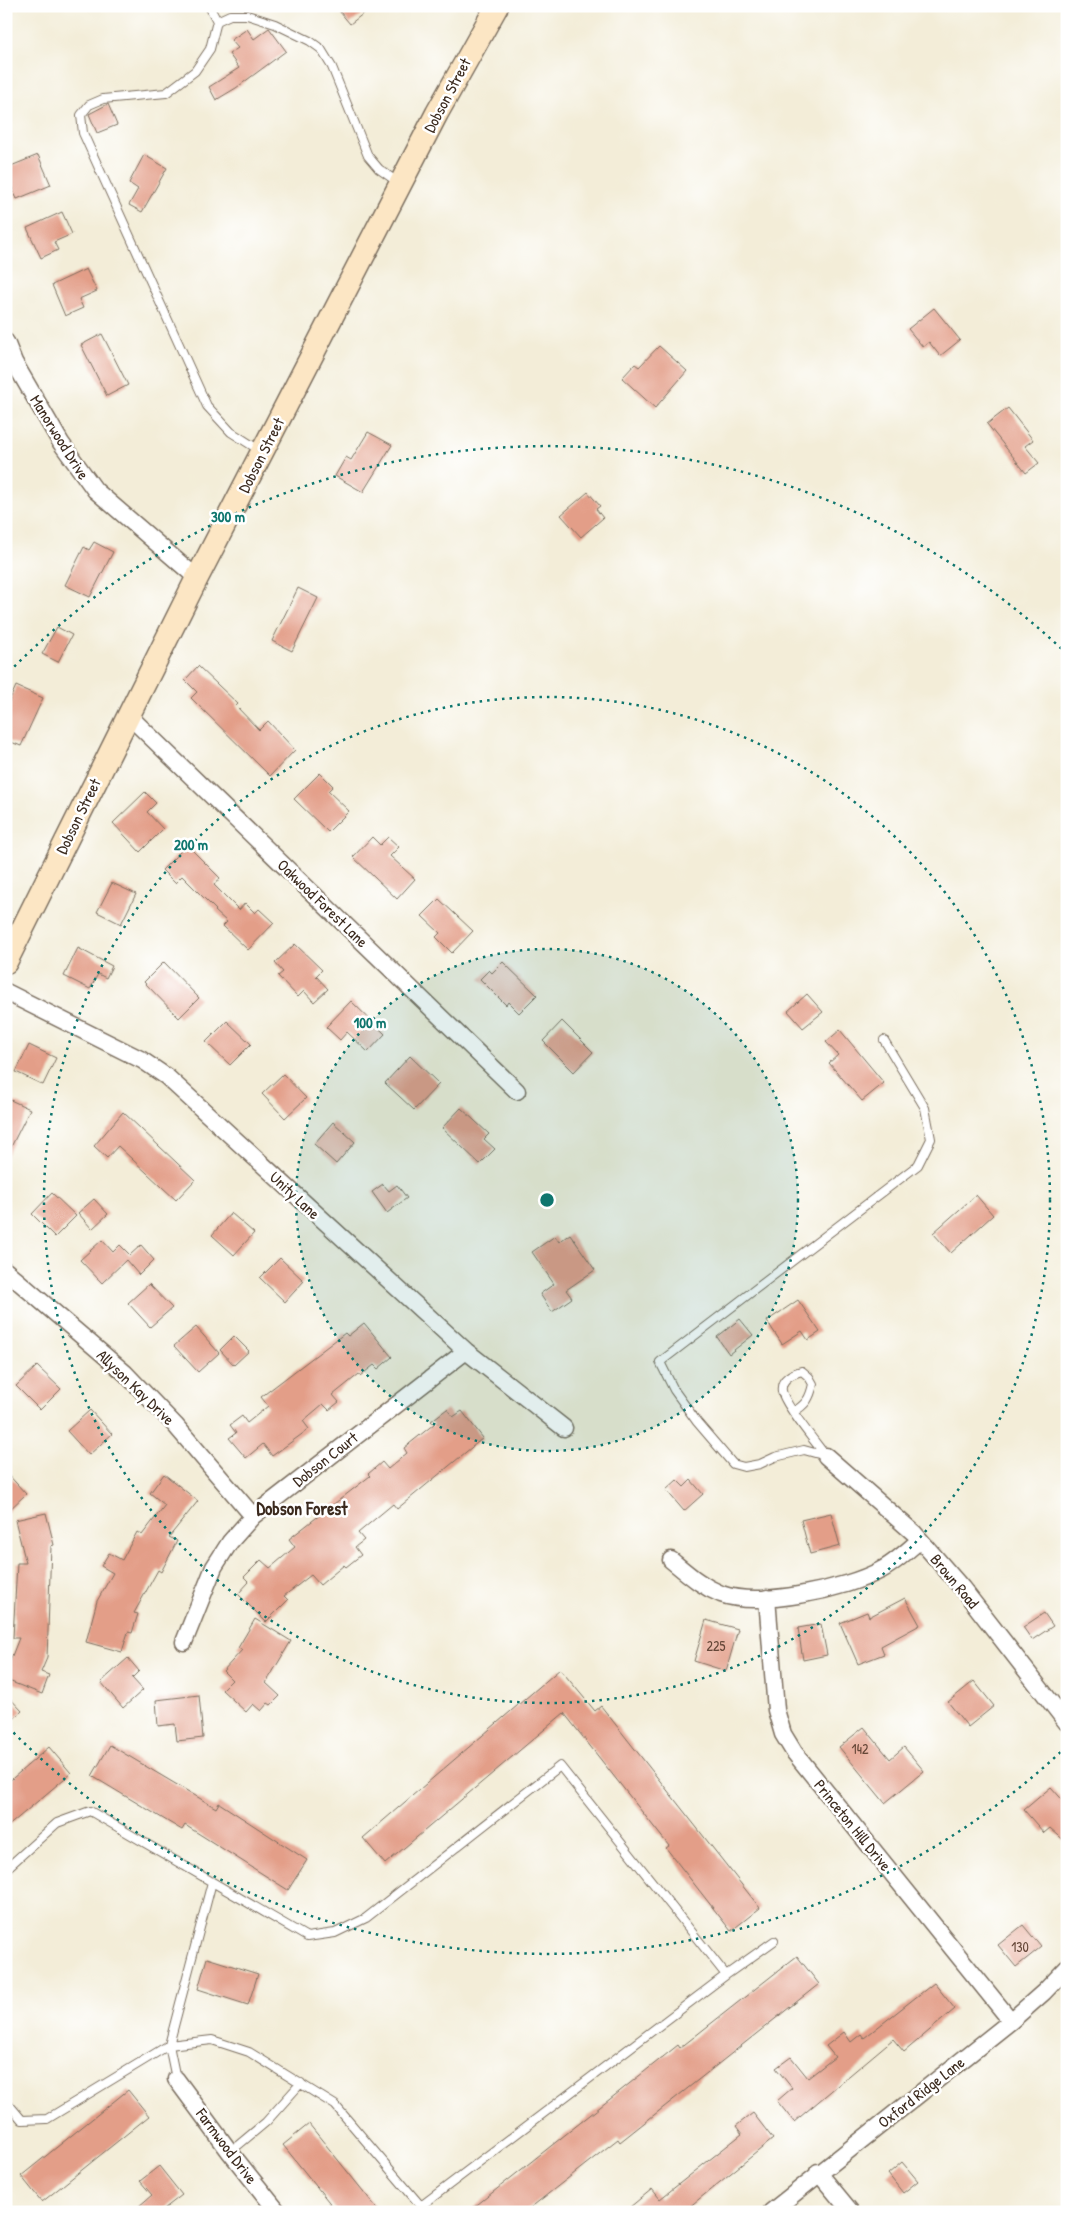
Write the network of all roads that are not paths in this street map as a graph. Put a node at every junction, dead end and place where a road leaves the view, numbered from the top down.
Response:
1 (209, 6) edge
2 (492, 8) edge
3 (216, 21) junction
4 (401, 184) junction
5 (6, 342) edge
6 (262, 452) junction
7 (197, 578) junction
8 (128, 715) junction
9 (6, 962) edge
10 (6, 992) edge
11 (884, 1040) dead end
12 (517, 1091) dead end
13 (6, 1271) edge
14 (466, 1350) junction
15 (793, 1412) junction
16 (564, 1428) dead end
17 (826, 1456) junction
18 (253, 1516) junction
19 (920, 1540) junction
20 (671, 1560) dead end
21 (767, 1598) junction
22 (184, 1642) dead end
23 (1067, 1723) edge
24 (6, 1869) edge
25 (212, 1882) junction
26 (774, 1941) dead end
27 (1067, 1968) edge
28 (726, 1976) junction
29 (1011, 2020) junction
30 (169, 2045) junction
31 (176, 2079) joint
32 (301, 2083) junction
33 (6, 2101) edge
34 (230, 2152) junction
35 (818, 2172) junction
36 (278, 2212) edge
37 (771, 2212) edge
38 (851, 2212) edge

1 - 3 lane
2 - 4 street, Dobson Street
3 - 4 lane
3 - 6 lane
4 - 6 street, Dobson Street
5 - 7 street, Manorwood Drive
6 - 7 street, Dobson Street
7 - 8 street, Dobson Street
8 - 9 street, Dobson Street
8 - 12 street, Oakwood Forest Lane
10 - 14 street, Unity Lane
11 - 17 lane
13 - 18 street, Allyson Kay Drive
14 - 16 street, Unity Lane
14 - 18 street, Dobson Court
15 - 15 lane
15 - 17 lane
17 - 19 street, Brown Road
18 - 22 street, Dobson Court
19 - 21 street
19 - 23 street, Brown Road
20 - 21 street
21 - 29 street, Princeton Hill Drive
24 - 25 lane
25 - 28 lane
25 - 30 lane
26 - 28 lane
27 - 29 street, Oxford Ridge Lane
28 - 32 lane
29 - 35 street, Oxford Ridge Lane
30 - 31 lane
30 - 32 lane
30 - 33 lane
31 - 34 street, Farmwood Drive
32 - 34 lane
34 - 36 street, Farmwood Drive
35 - 37 street, Oxford Ridge Lane
35 - 38 street

